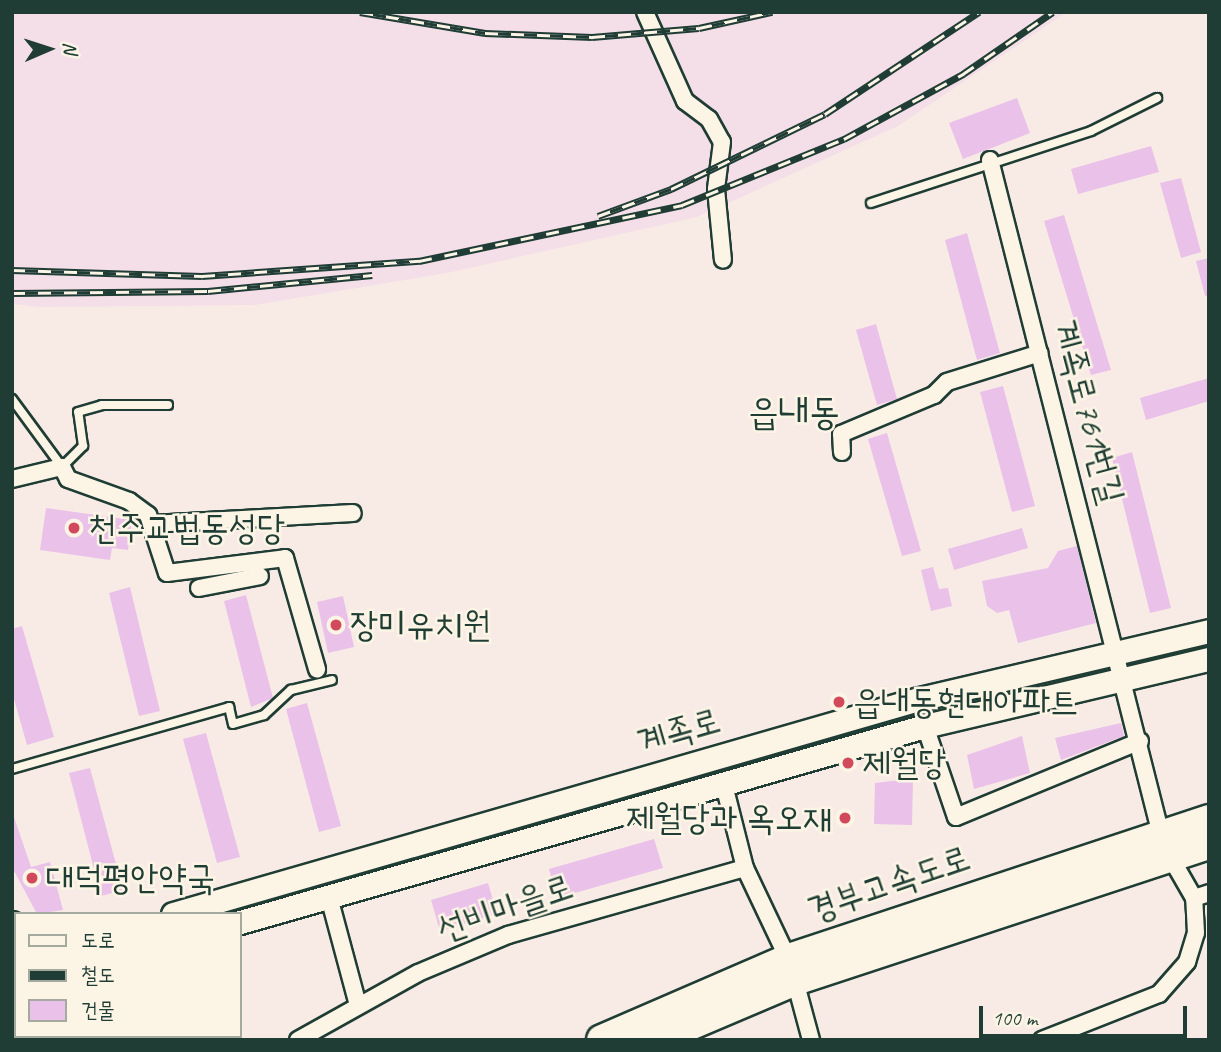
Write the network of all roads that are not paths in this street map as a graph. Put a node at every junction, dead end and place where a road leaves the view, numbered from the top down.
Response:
1 (645, 12) edge
2 (1157, 98) dead end
3 (990, 160) junction
4 (871, 203) dead end
5 (723, 260) dead end
6 (1040, 353) junction
7 (12, 399) edge
8 (168, 404) dead end
9 (842, 452) dead end
10 (62, 467) junction
11 (12, 479) edge
12 (353, 513) dead end
13 (151, 524) junction
14 (260, 576) dead end
15 (200, 588) dead end
16 (1209, 631) edge
17 (1118, 652) junction
18 (1209, 659) edge
19 (317, 669) dead end
20 (1125, 679) junction
21 (331, 680) dead end
22 (925, 726) junction
23 (1140, 741) junction
24 (12, 769) edge
25 (724, 785) junction
26 (1209, 820) edge
27 (1158, 823) dead end
28 (1209, 844) edge
29 (1171, 858) dead end
30 (746, 868) junction
31 (1202, 896) edge
32 (329, 897) junction
33 (180, 912) edge
34 (242, 921) edge
35 (784, 950) dead end
36 (797, 988) dead end
37 (358, 1005) junction
38 (1044, 1039) edge
39 (298, 1040) edge
40 (602, 1040) edge
41 (654, 1040) edge
42 (811, 1040) edge

1 - 5 street
2 - 3 lane
3 - 4 lane
3 - 6 street, 계족로761번길
6 - 9 street
6 - 17 street, 계족로761번길
7 - 10 lane
8 - 10 lane
10 - 11 street
10 - 13 street
12 - 13 street
13 - 19 street
14 - 15 street
16 - 17 main road, 계족로
17 - 20 street, 계족로761번길
17 - 33 main road, 계족로
18 - 20 main road, 계족로
20 - 22 main road, 계족로
20 - 23 street, 계족로761번길
21 - 24 lane
22 - 23 street
22 - 25 main road, 계족로
23 - 27 street, 계족로761번길
25 - 30 street
25 - 32 main road, 계족로
26 - 40 highway, 경부고속도로
28 - 41 highway, 경부고속도로
29 - 31 street
30 - 35 street
30 - 37 street, 선비마을로
31 - 38 street
32 - 34 main road, 계족로
32 - 37 street
36 - 42 street
37 - 39 street, 선비마을로

